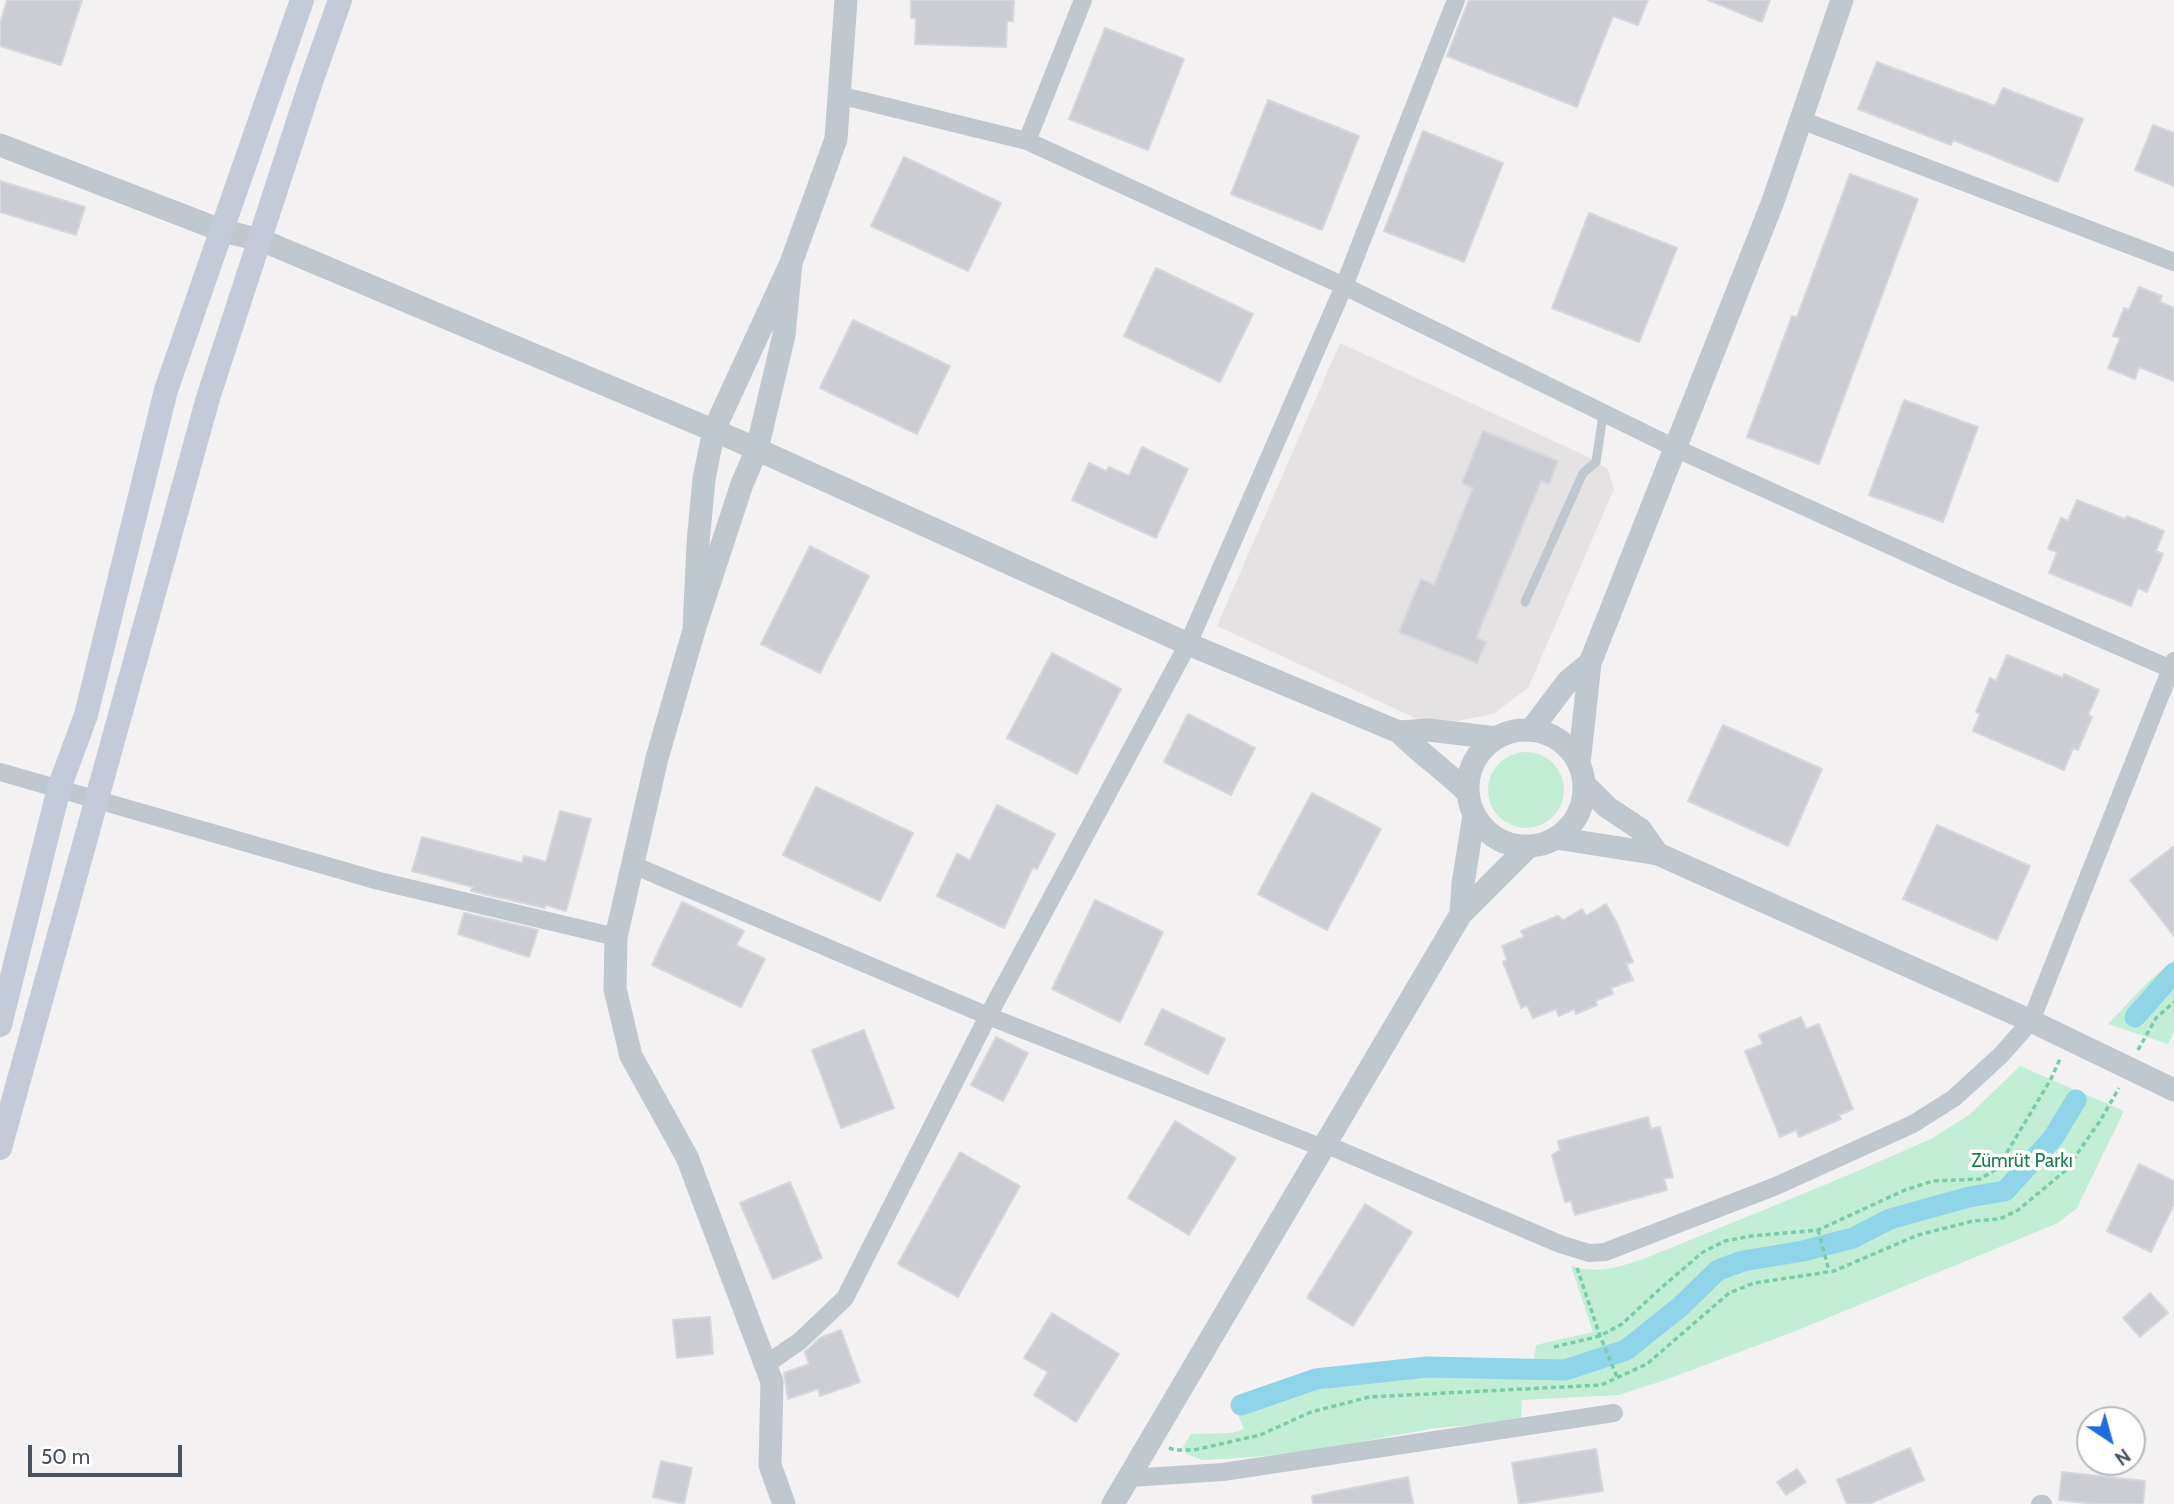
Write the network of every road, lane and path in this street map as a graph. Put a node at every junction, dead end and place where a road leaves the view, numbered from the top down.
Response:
1 (302, 0) edge
2 (340, 0) edge
3 (846, 0) edge
4 (1083, 0) edge
5 (1456, 0) edge
6 (1842, 0) edge
7 (839, 95) junction
8 (1801, 120) junction
9 (1027, 141) junction
10 (0, 145) edge
11 (223, 231) junction
12 (261, 240) junction
13 (2174, 262) edge
14 (791, 263) junction
15 (1343, 286) junction
16 (1603, 415) junction
17 (714, 430) junction
18 (1675, 448) junction
19 (757, 449) junction
20 (1525, 602) dead end
21 (694, 630) junction
22 (1188, 644) junction
23 (1590, 663) junction
24 (2173, 665) edge
25 (1531, 730) junction
26 (1398, 732) junction
27 (1497, 738) junction
28 (0, 772) edge
29 (1582, 775) junction
30 (59, 788) junction
31 (96, 802) junction
32 (1471, 804) junction
33 (1556, 838) junction
34 (1528, 847) junction
35 (1658, 854) junction
36 (633, 865) junction
37 (1461, 914) junction
38 (616, 937) junction
39 (2174, 1002) edge
40 (988, 1016) junction
41 (2031, 1021) junction
42 (0, 1025) edge
43 (2069, 1040) junction
44 (2130, 1069) junction
45 (2174, 1090) edge
46 (1324, 1146) junction
47 (0, 1148) edge
48 (1818, 1231) junction
49 (1579, 1250) junction
50 (1829, 1271) junction
51 (1600, 1336) junction
52 (1554, 1348) dead end
53 (765, 1365) junction
54 (1617, 1377) junction
55 (1614, 1413) dead end
56 (1151, 1441) junction
57 (1129, 1478) junction
58 (784, 1504) edge
59 (1113, 1504) edge

1 - 11 main road
2 - 12 main road
3 - 7 street
4 - 9 street
5 - 15 street
6 - 8 street
7 - 9 street
7 - 14 street
8 - 13 street
8 - 18 street
9 - 15 street
10 - 11 street
11 - 12 street
11 - 30 main road
12 - 17 street
12 - 31 main road
14 - 17 street
14 - 19 street
15 - 16 street
15 - 22 street
16 - 18 street
16 - 20 lane
17 - 19 street
17 - 21 street
18 - 23 street
18 - 24 street
19 - 21 street
19 - 22 street
21 - 36 street
22 - 26 street
22 - 40 street
23 - 25 street
23 - 29 street
24 - 41 street
25 - 27 street
25 - 29 street
26 - 27 street
26 - 32 street
27 - 32 street
28 - 30 street
29 - 33 street
29 - 35 street
30 - 31 street
30 - 42 main road
31 - 38 street
31 - 47 main road
32 - 34 street
32 - 37 street
33 - 34 street
33 - 35 street
34 - 37 street
35 - 41 street
36 - 38 street
36 - 40 street
37 - 46 street
38 - 53 street
39 - 44 path
40 - 46 street
40 - 53 street
41 - 43 street
41 - 49 street
43 - 44 street
43 - 48 path
44 - 45 street
44 - 50 path
46 - 49 street
46 - 56 street
48 - 50 path
48 - 51 path
49 - 51 path
50 - 54 path
51 - 52 path
51 - 54 path
53 - 58 street
54 - 56 path
55 - 57 street
56 - 57 street
57 - 59 street

